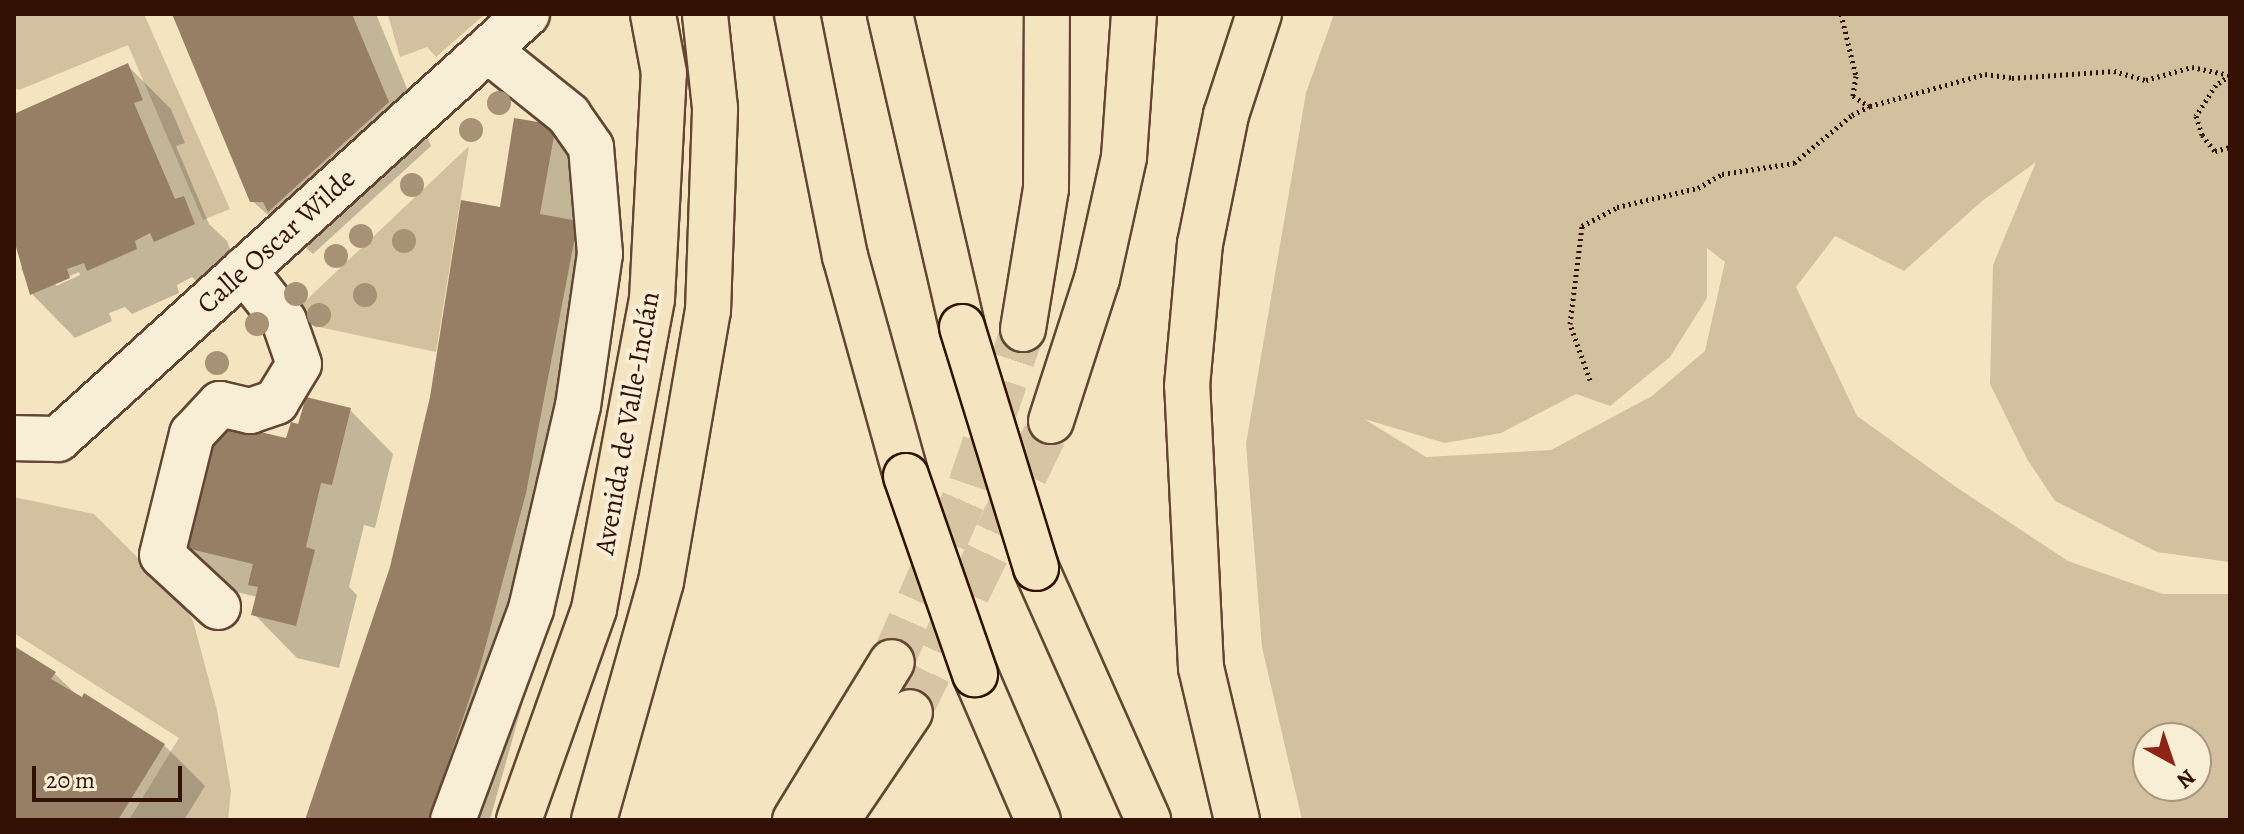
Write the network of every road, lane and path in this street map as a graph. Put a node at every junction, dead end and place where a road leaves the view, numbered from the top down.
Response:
1 (527, 14) edge
2 (653, 14) edge
3 (705, 14) edge
4 (797, 14) edge
5 (890, 14) edge
6 (1047, 14) edge
7 (1134, 14) edge
8 (1259, 14) edge
9 (1841, 14) edge
10 (488, 50) junction
11 (1870, 106) junction
12 (2230, 147) edge
13 (244, 270) junction
14 (1023, 329) tunnel mouth
15 (1590, 380) dead end
16 (1051, 421) tunnel mouth
17 (14, 438) edge
18 (218, 607) dead end
19 (892, 662) tunnel mouth
20 (910, 712) tunnel mouth
21 (453, 820) edge
22 (519, 820) edge
23 (594, 820) edge
24 (795, 820) edge
25 (837, 820) edge
26 (1038, 820) edge
27 (1148, 820) edge
28 (1237, 820) edge

1 - 10 street, Calle Oscar Wilde
2 - 22 main road, Avenida de Valle-Inclán
3 - 23 main road
4 - 26 main road, bridge
5 - 27 main road, bridge
6 - 14 main road
7 - 16 main road
8 - 28 main road
9 - 11 path
10 - 13 street, Calle Oscar Wilde
10 - 21 street
11 - 12 path
11 - 15 path
13 - 17 street, Calle Oscar Wilde
13 - 18 street
19 - 24 main road
20 - 25 main road

